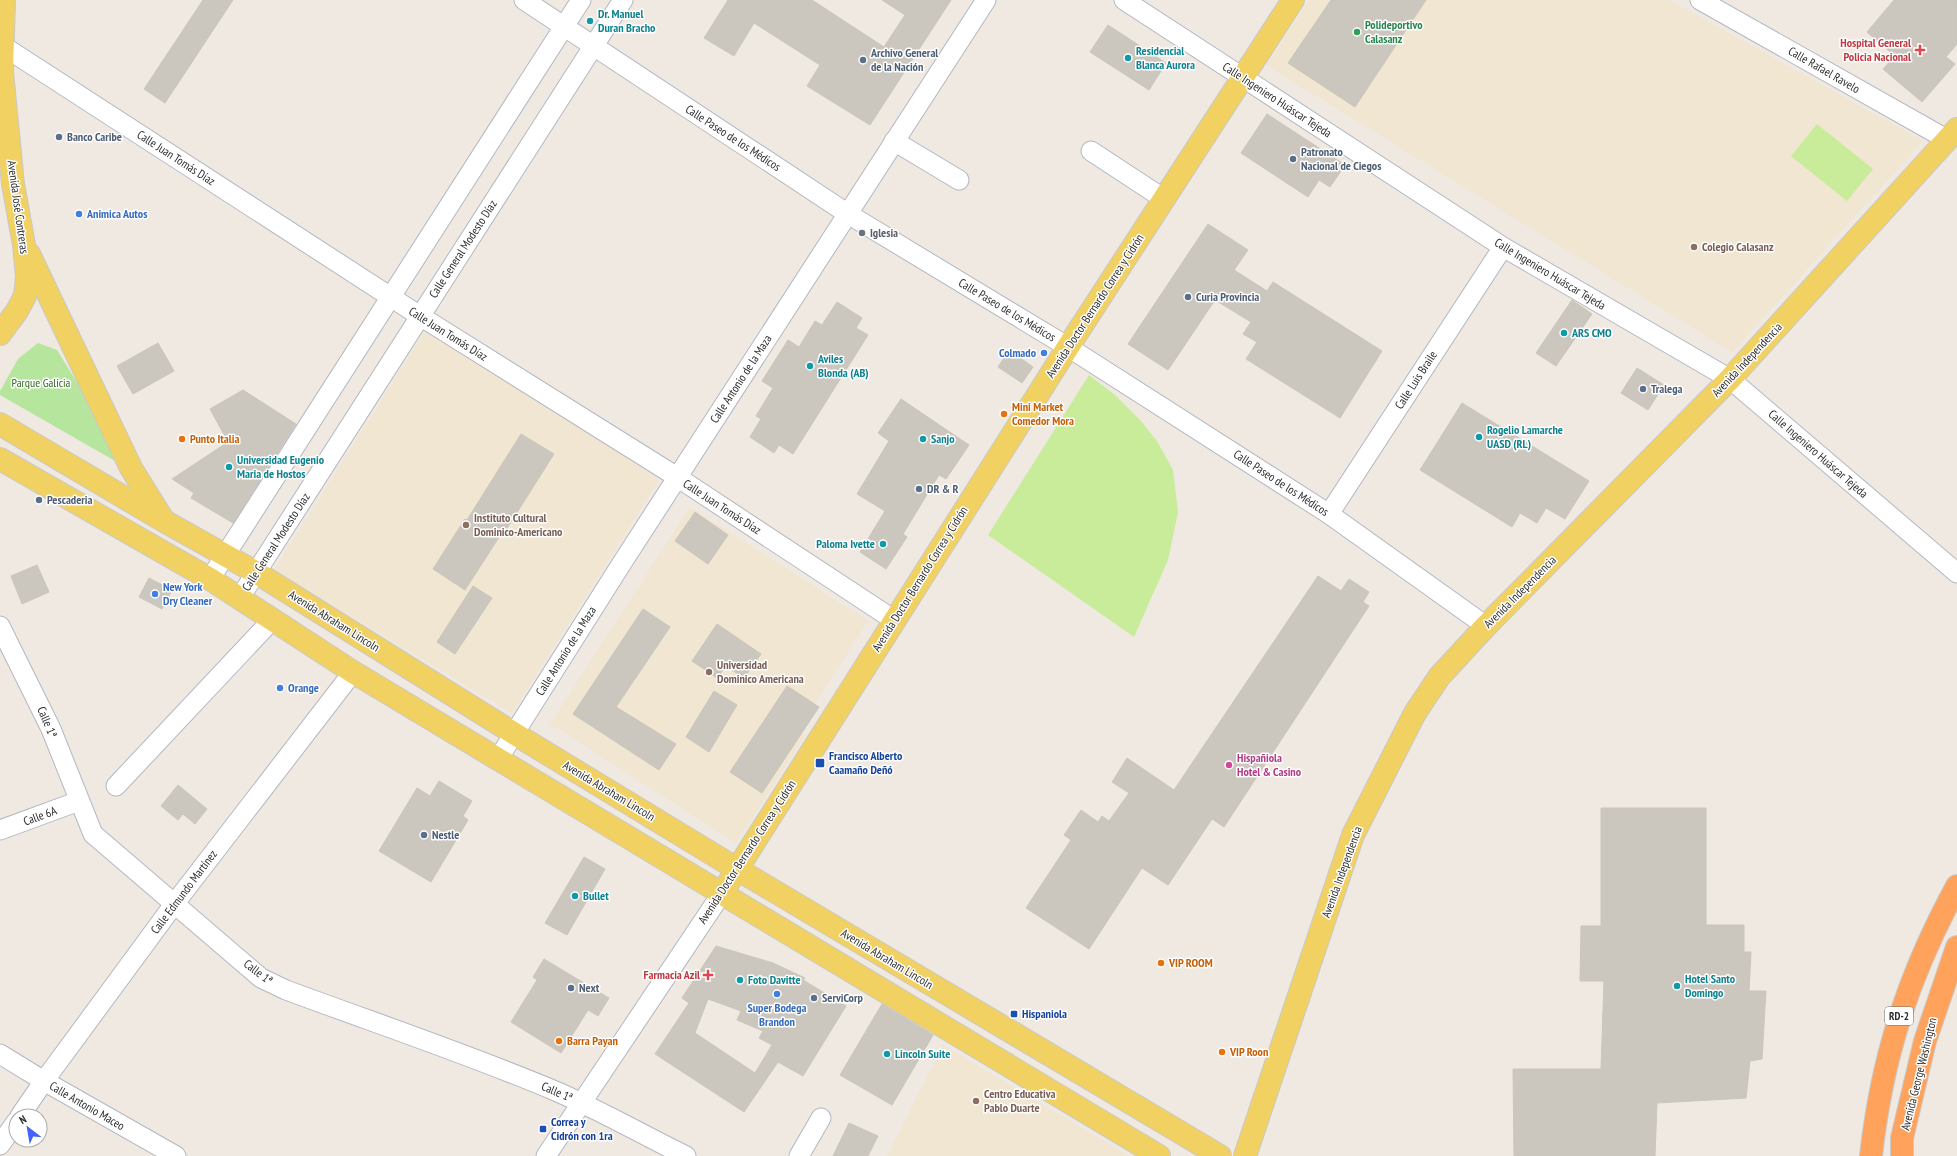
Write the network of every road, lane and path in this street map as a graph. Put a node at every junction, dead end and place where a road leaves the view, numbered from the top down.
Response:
1 (4, 0) edge
2 (524, 0) edge
3 (581, 0) edge
4 (623, 0) edge
5 (986, 0) edge
6 (1124, 0) edge
7 (1292, 0) edge
8 (1700, 0) edge
9 (563, 26) junction
10 (2, 46) junction
11 (593, 46) junction
12 (1, 71) edge
13 (1243, 77) junction
14 (1952, 135) edge
15 (894, 142) junction
16 (1092, 152) dead end
17 (959, 180) dead end
18 (7, 182) edge
19 (1164, 199) junction
20 (848, 214) junction
21 (24, 245) junction
22 (1503, 247) junction
23 (390, 297) junction
24 (420, 316) junction
25 (0, 334) edge
26 (1068, 347) junction
27 (1730, 379) junction
28 (0, 424) edge
29 (0, 460) edge
30 (677, 477) junction
31 (1329, 514) junction
32 (164, 521) junction
33 (227, 555) junction
34 (257, 573) junction
35 (1957, 573) edge
36 (210, 579) junction
37 (239, 599) junction
38 (272, 620) junction
39 (894, 620) junction
40 (0, 626) edge
41 (1486, 626) junction
42 (353, 672) junction
43 (515, 734) junction
44 (498, 758) junction
45 (116, 786) dead end
46 (79, 801) junction
47 (0, 830) edge
48 (737, 869) junction
49 (1957, 886) edge
50 (722, 893) junction
51 (175, 903) junction
52 (1957, 947) edge
53 (0, 1054) edge
54 (44, 1081) junction
55 (581, 1102) junction
56 (25, 1108) edge
57 (821, 1118) dead end
58 (8, 1134) edge
59 (0, 1145) edge
60 (176, 1156) edge
61 (546, 1156) edge
62 (686, 1156) edge
63 (799, 1156) edge
64 (1159, 1156) edge
65 (1220, 1156) edge
66 (1245, 1156) edge
67 (1871, 1156) edge
68 (1902, 1156) edge

1 - 10 main road, Avenida José Contreras
2 - 9 street, Calle Paseo de los Médicos
3 - 9 street
4 - 11 street, Calle General Modesto Díaz
5 - 15 street, Calle Antonio de la Maza
6 - 13 street, Calle Ingeniero Huáscar Tejeda
7 - 13 main road, Avenida Doctor Bernardo Correa y Cidrón
8 - 14 street, Calle Rafael Ravelo
9 - 11 street, Calle Paseo de los Médicos
9 - 23 street
10 - 12 main road, Avenida José Contreras
10 - 23 street, Calle Juan Tomás Díaz
11 - 20 street, Calle Paseo de los Médicos
11 - 24 street, Calle General Modesto Díaz
12 - 18 main road, Avenida José Contreras
13 - 19 main road, Avenida Doctor Bernardo Correa y Cidrón
13 - 22 street, Calle Ingeniero Huáscar Tejeda
14 - 27 main road, Avenida Independencia
15 - 17 street
15 - 20 street, Calle Antonio de la Maza
16 - 19 street
18 - 21 main road, Avenida José Contreras
19 - 26 main road, Avenida Doctor Bernardo Correa y Cidrón
20 - 26 street, Calle Paseo de los Médicos
20 - 30 street, Calle Antonio de la Maza
21 - 25 main road, Avenida José Contreras
21 - 32 main road
22 - 27 street, Calle Ingeniero Huáscar Tejeda
22 - 31 street, Calle Luis Braile
23 - 24 street, Calle Juan Tomás Díaz
23 - 33 street
24 - 30 street, Calle Juan Tomás Díaz
24 - 34 street, Calle General Modesto Díaz
26 - 31 street, Calle Paseo de los Médicos
26 - 39 main road, Avenida Doctor Bernardo Correa y Cidrón
27 - 35 street, Calle Ingeniero Huáscar Tejeda
27 - 41 main road, Avenida Independencia
28 - 32 main road, Avenida Abraham Lincoln
29 - 36 main road
30 - 39 street, Calle Juan Tomás Díaz
30 - 43 street, Calle Antonio de la Maza
31 - 41 street, Calle Paseo de los Médicos
32 - 33 main road, Avenida Abraham Lincoln
33 - 34 main road, Avenida Abraham Lincoln
33 - 36 street
34 - 37 street, Calle General Modesto Díaz
34 - 43 main road, Avenida Abraham Lincoln
36 - 37 main road
37 - 38 main road
38 - 42 main road
38 - 45 street
39 - 48 main road, Avenida Doctor Bernardo Correa y Cidrón
40 - 46 street, Calle 1ª
41 - 66 main road, Avenida Independencia
42 - 44 main road
42 - 51 street, Calle Edmundo Martínez
43 - 44 street, Calle Antonio de la Maza
43 - 48 main road, Avenida Abraham Lincoln
44 - 50 main road
46 - 47 street, Calle 6A
46 - 51 street, Calle 1ª
48 - 50 main road, Avenida Doctor Bernardo Correa y Cidrón
48 - 65 main road, Avenida Abraham Lincoln
49 - 67 highway, RD-2
50 - 55 street, Avenida Doctor Bernardo Correa y Cidrón
50 - 64 main road
51 - 54 street, Calle Edmundo Martínez
51 - 55 street, Calle 1ª
52 - 68 highway, Avenida George Washington / RD-2
53 - 54 street, Calle Antonio Maceo
54 - 56 street, Calle Edmundo Martínez
54 - 60 street, Calle Antonio Maceo
55 - 61 street, Avenida Doctor Bernardo Correa y Cidrón
55 - 62 street, Calle 1ª
57 - 63 street
58 - 59 street

